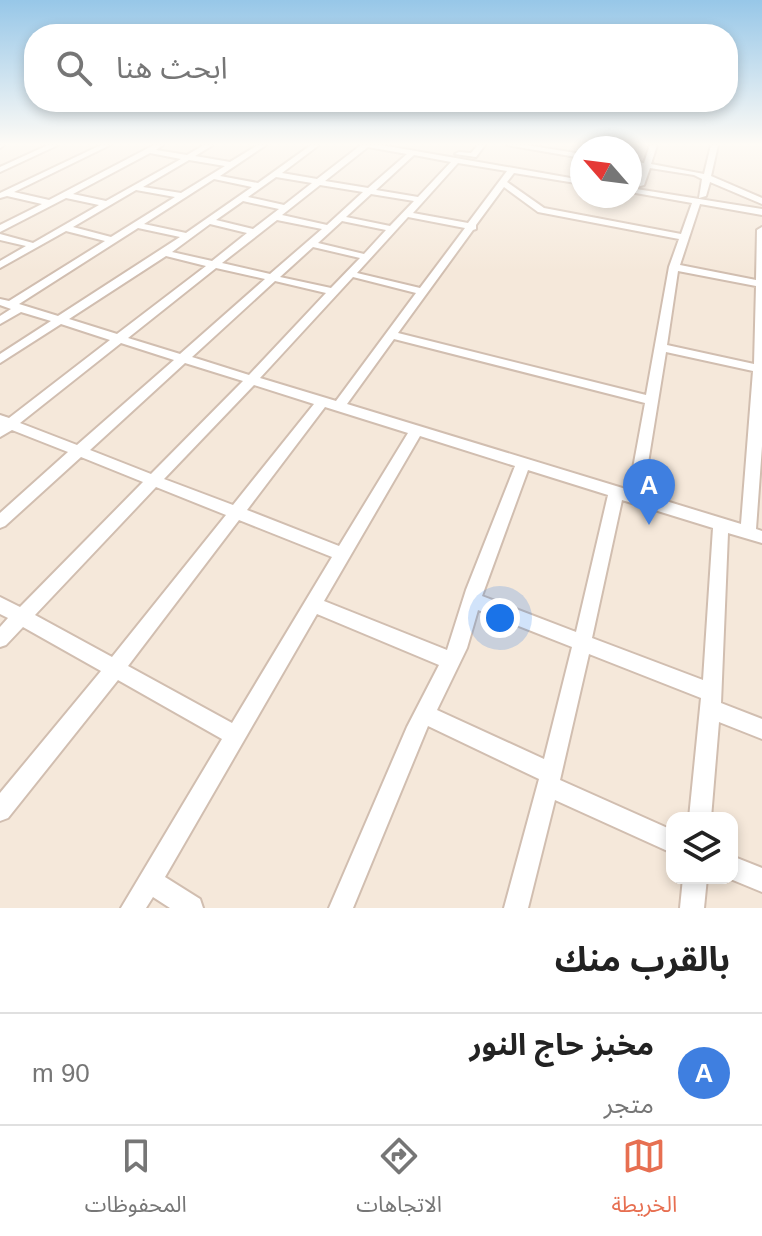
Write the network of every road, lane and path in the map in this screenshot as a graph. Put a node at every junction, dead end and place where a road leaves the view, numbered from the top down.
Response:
1 (80, 187) edge
2 (196, 187) edge
3 (254, 187) edge
4 (315, 187) edge
5 (351, 187) edge
6 (374, 187) edge
7 (432, 187) edge
8 (501, 187) edge
9 (510, 187) edge
10 (650, 187) edge
11 (704, 187) edge
12 (723, 187) edge
13 (136, 188) joint
14 (370, 191) junction
15 (642, 191) edge
16 (4, 195) edge
17 (66, 195) junction
18 (181, 196) junction
19 (240, 198) junction
20 (699, 198) junction
21 (420, 200) junction
22 (50, 203) junction
23 (762, 203) edge
24 (108, 204) junction
25 (288, 208) junction
26 (762, 212) edge
27 (406, 214) junction
28 (277, 217) junction
29 (341, 218) junction
30 (207, 221) junction
31 (135, 225) junction
32 (473, 227) junction
33 (65, 228) junction
34 (330, 228) junction
35 (0, 229) edge
36 (393, 229) junction
37 (762, 230) edge
38 (257, 233) junction
39 (186, 236) junction
40 (0, 237) edge
41 (683, 237) junction
42 (111, 240) junction
43 (311, 244) junction
44 (35, 246) junction
45 (164, 253) junction
46 (366, 257) junction
47 (216, 264) junction
48 (0, 265) edge
49 (674, 267) junction
50 (762, 267) edge
51 (351, 274) junction
52 (274, 277) junction
53 (760, 284) edge
54 (334, 292) junction
55 (423, 292) junction
56 (761, 301) edge
57 (10, 305) edge
58 (61, 320) junction
59 (0, 321) edge
60 (392, 335) junction
61 (121, 338) junction
62 (761, 346) edge
63 (661, 347) junction
64 (183, 357) junction
65 (0, 359) edge
66 (759, 369) junction
67 (253, 378) junction
68 (760, 398) edge
69 (652, 401) junction
70 (331, 403) junction
71 (4, 425) edge
72 (416, 431) junction
73 (79, 451) junction
74 (523, 464) junction
75 (152, 481) junction
76 (626, 496) junction
77 (234, 513) junction
78 (0, 522) edge
79 (721, 524) junction
80 (755, 535) edge
81 (344, 555) junction
82 (472, 600) junction
83 (0, 605) edge
84 (314, 605) junction
85 (21, 617) junction
86 (0, 639) edge
87 (583, 643) junction
88 (451, 661) junction
89 (116, 667) junction
90 (712, 701) junction
91 (424, 714) junction
92 (762, 729) edge
93 (236, 736) junction
94 (549, 779) junction
95 (0, 810) edge
96 (701, 812) edge
97 (666, 839) edge
98 (738, 870) edge
99 (762, 880) edge
100 (150, 881) junction
101 (694, 884) edge
102 (133, 908) edge
103 (191, 908) edge
104 (341, 908) edge
105 (516, 908) edge
106 (692, 908) edge

1 - 17 street
2 - 18 street
3 - 19 street
4 - 25 street
5 - 14 street
6 - 14 street
7 - 21 street
8 - 32 street
9 - 41 street
10 - 20 street
11 - 20 street
12 - 23 street
13 - 18 street
13 - 24 street
14 - 21 street
14 - 29 street
15 - 20 street
16 - 22 street
17 - 22 street
17 - 24 street
18 - 31 street
19 - 25 street
19 - 30 street
20 - 23 street
20 - 26 street
20 - 41 street
21 - 27 street
22 - 35 street
24 - 33 street
25 - 28 street
27 - 32 street
27 - 36 street
28 - 34 street
28 - 38 street
29 - 34 street
29 - 36 street
30 - 38 street
30 - 39 street
31 - 39 street
31 - 42 street
32 - 55 street
33 - 42 street
33 - 44 street
34 - 43 street
36 - 46 street
37 - 50 street
38 - 47 street
39 - 45 street
40 - 44 street
41 - 49 street
42 - 57 street
43 - 46 street
43 - 52 street
44 - 48 street
45 - 47 street
45 - 58 street
46 - 51 street
47 - 52 street
47 - 61 street
49 - 53 street
49 - 63 street
50 - 53 street
51 - 54 street
51 - 55 street
52 - 54 street
52 - 64 street
53 - 56 street
54 - 67 street
55 - 60 street
56 - 62 street
57 - 58 street
57 - 59 street
58 - 61 street
58 - 65 street
60 - 69 street
60 - 70 street
61 - 64 street
61 - 71 street
62 - 66 street
63 - 66 street
63 - 69 street
64 - 67 street
64 - 73 street
66 - 68 street
67 - 70 street
67 - 75 street
68 - 80 street
69 - 76 street
70 - 72 street
70 - 77 street
71 - 73 street
72 - 74 street
72 - 81 street
73 - 75 street
73 - 78 street
74 - 76 street
74 - 82 street
75 - 77 street
75 - 85 street
76 - 79 street
76 - 87 street
77 - 81 street
77 - 89 street
79 - 80 street
79 - 90 street
81 - 84 street
82 - 87 street
82 - 88 street
83 - 85 street
84 - 88 street
84 - 93 street
85 - 86 street
85 - 89 street
87 - 90 street
87 - 94 street
88 - 91 street
89 - 93 street
89 - 95 street
90 - 92 street
90 - 96 street
91 - 94 street
91 - 104 street
93 - 100 street
94 - 97 street
94 - 105 street
98 - 99 street
100 - 102 street
100 - 103 street
101 - 106 street

